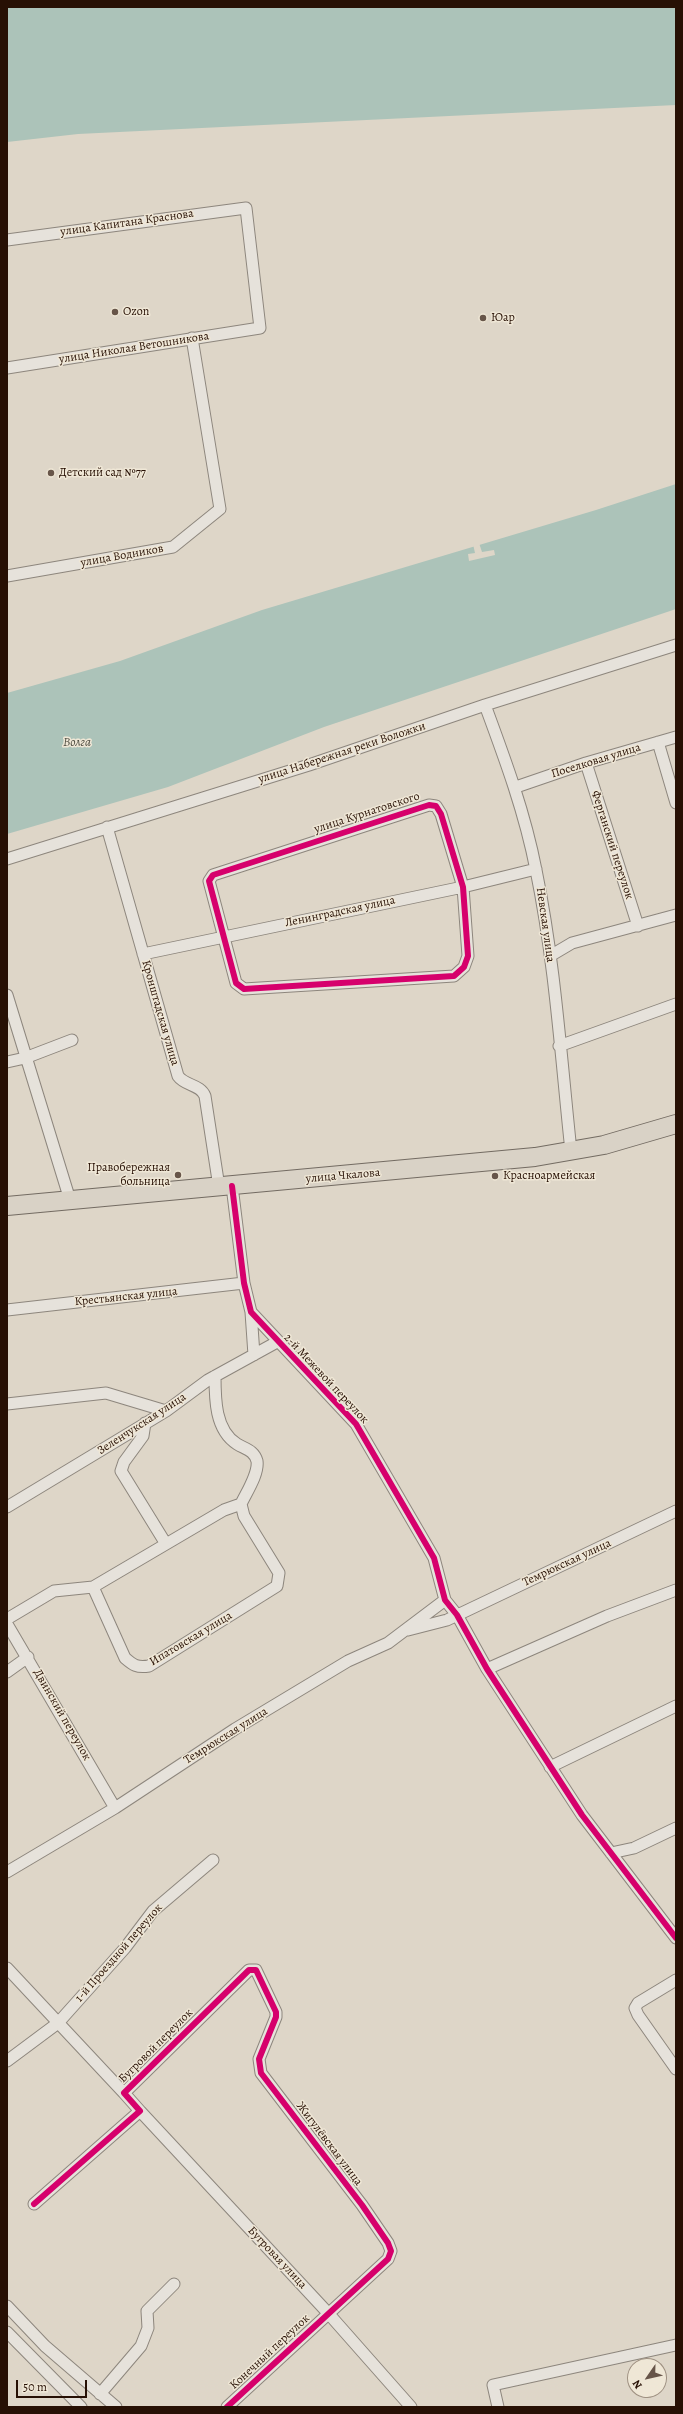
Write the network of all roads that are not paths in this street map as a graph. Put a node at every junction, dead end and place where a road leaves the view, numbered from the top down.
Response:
1 (7, 240) edge
2 (260, 328) joint
3 (192, 338) junction
4 (7, 368) edge
5 (7, 576) edge
6 (676, 645) edge
7 (486, 706) junction
8 (676, 737) edge
9 (658, 742) junction
10 (586, 763) junction
11 (516, 787) junction
12 (676, 803) edge
13 (107, 828) junction
14 (7, 858) edge
15 (536, 869) junction
16 (463, 887) junction
17 (676, 915) edge
18 (638, 926) junction
19 (224, 936) junction
20 (143, 954) junction
21 (550, 956) junction
22 (7, 995) edge
23 (676, 1004) edge
24 (72, 1040) dead end
25 (559, 1046) junction
26 (25, 1058) junction
27 (7, 1062) edge
28 (676, 1124) edge
29 (571, 1151) junction
30 (226, 1186) junction
31 (70, 1200) junction
32 (7, 1206) edge
33 (244, 1284) junction
34 (7, 1310) edge
35 (251, 1312) junction
36 (277, 1342) junction
37 (254, 1355) junction
38 (215, 1376) junction
39 (7, 1404) edge
40 (166, 1411) junction
41 (145, 1423) junction
42 (241, 1504) junction
43 (7, 1507) edge
44 (676, 1511) edge
45 (166, 1544) junction
46 (93, 1587) junction
47 (676, 1590) edge
48 (445, 1600) junction
49 (457, 1615) junction
50 (7, 1619) edge
51 (7, 1624) edge
52 (402, 1632) junction
53 (28, 1657) junction
54 (487, 1669) junction
55 (7, 1672) edge
56 (676, 1706) edge
57 (550, 1767) junction
58 (115, 1808) junction
59 (676, 1828) edge
60 (611, 1853) junction
61 (212, 1860) dead end
62 (7, 1872) edge
63 (675, 1934) edge
64 (7, 1968) edge
65 (253, 1968) joint
66 (676, 1980) edge
67 (58, 2023) junction
68 (7, 2061) edge
69 (676, 2069) edge
70 (124, 2093) junction
71 (140, 2111) junction
72 (34, 2204) dead end
73 (174, 2284) dead end
74 (7, 2306) edge
75 (328, 2313) junction
76 (7, 2332) edge
77 (676, 2345) edge
78 (100, 2394) junction
79 (81, 2407) edge
80 (116, 2407) edge
81 (227, 2407) edge
82 (411, 2407) edge
83 (498, 2407) edge

1 - 2 street, улица Капитана Краснова
2 - 3 street, улица Николая Ветошникова
3 - 4 street, улица Николая Ветошникова
3 - 5 street, улица Водников
6 - 7 street, улица Набережная реки Воложки
7 - 11 street, Невская улица
7 - 13 street, улица Набережная реки Воложки
8 - 9 street, Поселковая улица
9 - 10 street, Поселковая улица
9 - 12 street
10 - 11 street, Поселковая улица
10 - 18 street, Ферганский переулок
11 - 15 street, Невская улица
13 - 14 street, улица Набережная реки Воложки
13 - 20 street, Кронштадская улица
15 - 16 street, Ленинградская улица
15 - 21 street, Невская улица
16 - 19 street, Ленинградская улица
16 - 19 street, улица Курнатовского
16 - 19 street, улица Курнатовского
17 - 18 street
18 - 21 street
19 - 20 street, Ленинградская улица
20 - 30 street, Кронштадская улица
21 - 25 street, Невская улица
22 - 26 street
23 - 25 street
24 - 26 street
25 - 29 street, Невская улица
26 - 27 street
26 - 31 street
28 - 29 main road, улица Чкалова
29 - 30 main road, улица Чкалова
30 - 31 main road, улица Чкалова
30 - 33 street, 2-й Межевой переулок
31 - 32 main road, улица Чкалова
33 - 34 street, Крестьянская улица
33 - 35 street, 2-й Межевой переулок
35 - 36 street, 2-й Межевой переулок
35 - 37 street
36 - 37 street, Зеленчукская улица
36 - 48 street, 2-й Межевой переулок
37 - 38 street, Зеленчукская улица
38 - 40 street, Зеленчукская улица
38 - 42 street
39 - 40 street
40 - 41 street, Зеленчукская улица
41 - 43 street, Зеленчукская улица
41 - 45 street
42 - 45 street
42 - 46 street, Ипатовская улица
44 - 49 street, Темрюкская улица
45 - 46 street
46 - 50 street
47 - 54 street
48 - 49 street
48 - 52 street, Темрюкская улица
49 - 52 street, Темрюкская улица
49 - 54 street
51 - 53 street, Двинский переулок
52 - 58 street, Темрюкская улица
53 - 55 street
53 - 58 street, Двинский переулок
54 - 57 street
56 - 57 street
57 - 60 street
58 - 62 street, Темрюкская улица
59 - 60 street
60 - 63 street
61 - 67 street, 1-й Проездной переулок
64 - 67 street
65 - 70 street, Бугровой переулок
65 - 75 street, Жигулёвская улица
66 - 69 street
67 - 68 street, 1-й Проездной переулок
67 - 70 street
70 - 71 street, Бугровой переулок
71 - 72 street
71 - 75 street, Бугровая улица
73 - 78 street
74 - 78 street
75 - 81 street, Конечный переулок
75 - 82 street, Бугровая улица
76 - 79 street
77 - 83 street
78 - 80 street

